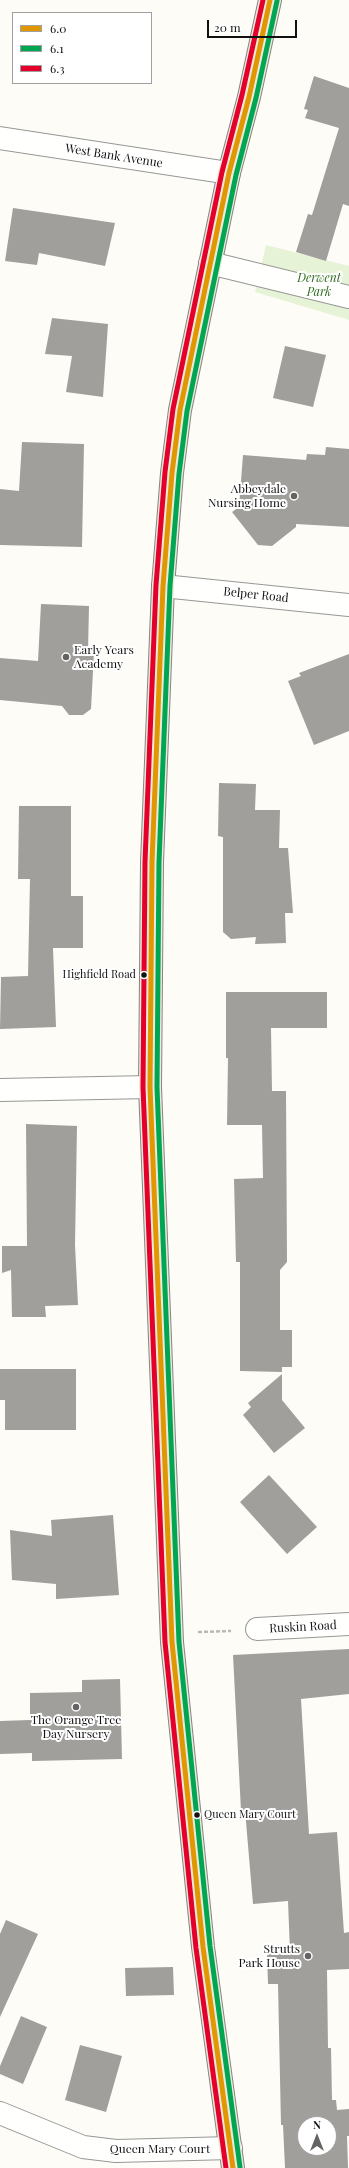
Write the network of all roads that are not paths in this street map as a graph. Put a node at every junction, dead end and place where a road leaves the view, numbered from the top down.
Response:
1 (270, 0) edge
2 (0, 138) edge
3 (229, 173) junction
4 (210, 263) junction
5 (349, 297) edge
6 (162, 586) junction
7 (349, 605) edge
8 (150, 1087) junction
9 (0, 1090) edge
10 (349, 1624) edge
11 (257, 1630) dead end
12 (0, 2114) edge
13 (232, 2158) edge

1 - 3 main road
2 - 3 street, West Bank Avenue
3 - 4 main road
4 - 5 street
4 - 6 main road
6 - 7 street, Belper Road
6 - 8 main road
8 - 9 street
8 - 13 main road
10 - 11 street, Ruskin Road
12 - 13 street, Queen Mary Court

